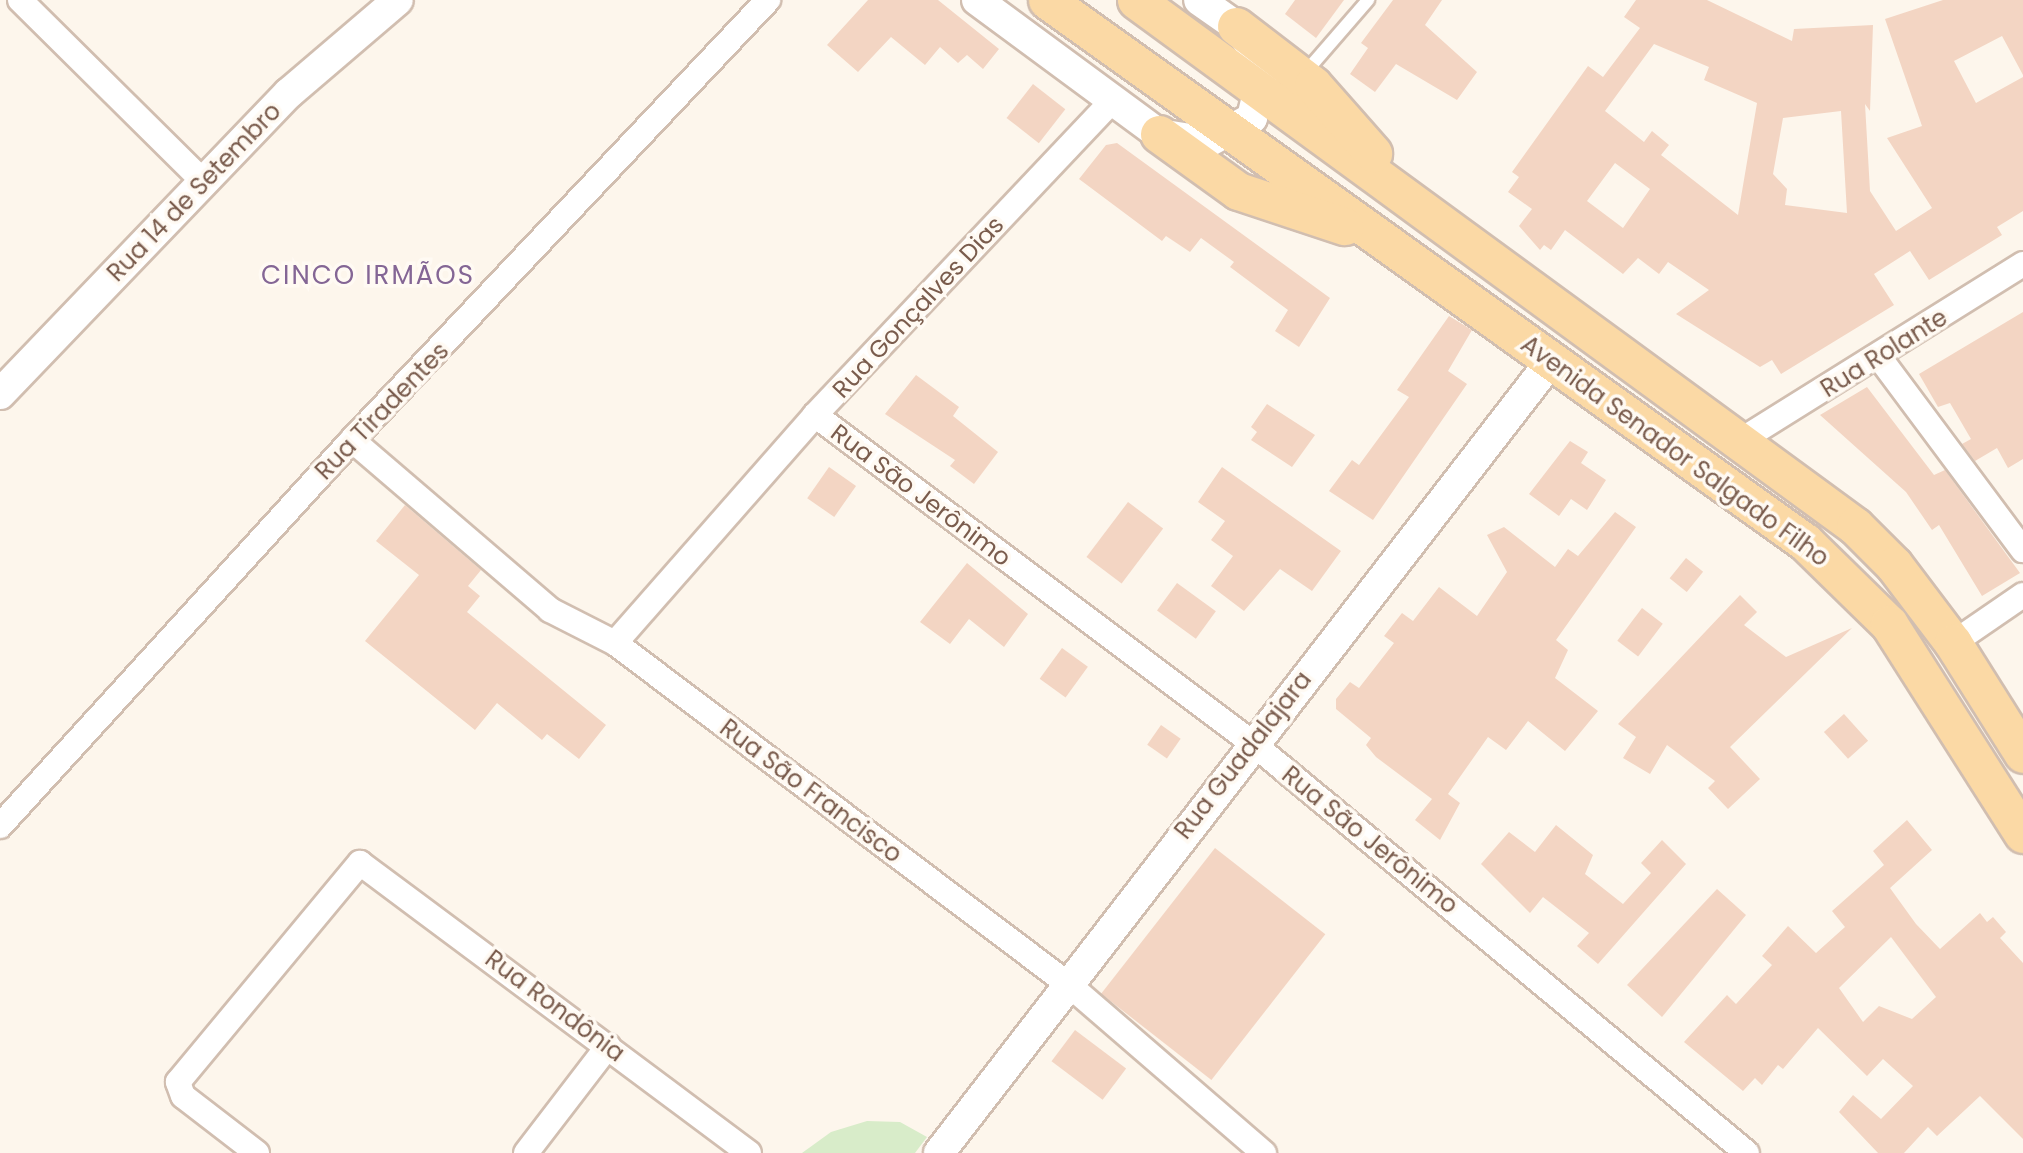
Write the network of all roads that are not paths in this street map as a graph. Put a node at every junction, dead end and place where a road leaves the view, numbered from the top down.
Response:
1 (20, 0) edge
2 (398, 0) edge
3 (768, 0) edge
4 (977, 0) edge
5 (1047, 0) edge
6 (1136, 0) edge
7 (1199, 0) edge
8 (1368, 0) edge
9 (1236, 26) junction
10 (1301, 77) junction
11 (1261, 91) junction
12 (1113, 100) junction
13 (1159, 134) junction
14 (1229, 134) junction
15 (204, 182) junction
16 (1416, 201) junction
17 (1388, 240) junction
18 (2023, 264) edge
19 (1879, 357) junction
20 (1552, 360) junction
21 (0, 394) edge
22 (815, 415) junction
23 (1743, 439) junction
24 (352, 440) junction
25 (2023, 550) edge
26 (2023, 594) edge
27 (615, 643) junction
28 (1953, 643) junction
29 (1251, 742) junction
30 (2023, 754) edge
31 (0, 825) edge
32 (2023, 834) edge
33 (1068, 984) junction
34 (608, 1046) junction
35 (257, 1153) edge
36 (526, 1153) edge
37 (749, 1153) edge
38 (939, 1153) edge
39 (1264, 1153) edge
40 (1747, 1153) edge

1 - 15 street
2 - 15 street, Rua 14 de Setembro
3 - 24 street, Rua Tiradentes
4 - 12 street, Avenida Senador Salgado Filho
5 - 14 main road, Avenida Senador Salgado Filho
6 - 11 main road, Avenida Senador Salgado Filho
7 - 9 street, Avenida Senador Salgado Filho
8 - 10 lane
9 - 10 main road, Avenida Senador Salgado Filho
9 - 11 street
10 - 16 main road, Avenida Senador Salgado Filho
11 - 14 street
11 - 16 main road, Avenida Senador Salgado Filho
12 - 13 street, Avenida Senador Salgado Filho
12 - 22 street, Rua Gonçalves Dias
13 - 14 street
13 - 17 main road, Avenida Senador Salgado Filho
14 - 17 main road, Avenida Senador Salgado Filho
15 - 21 street, Rua 14 de Setembro
16 - 23 main road, Avenida Senador Salgado Filho
17 - 20 main road, Avenida Senador Salgado Filho
18 - 19 street, Rua Rolante
19 - 23 street, Rua Rolante
19 - 25 street
20 - 29 street, Rua Guadalajara
20 - 32 main road, Avenida Senador Salgado Filho
22 - 27 street, Rua Gonçalves Dias
22 - 29 street, Rua São Jerônimo
23 - 28 main road, Avenida Senador Salgado Filho
24 - 27 street, Rua São Francisco
24 - 31 street, Rua Tiradentes
26 - 28 street
27 - 33 street, Rua São Francisco
28 - 30 main road, Avenida Senador Salgado Filho
29 - 33 street, Rua Guadalajara
29 - 40 street, Rua São Jerônimo
33 - 38 street, Rua Guadalajara
33 - 39 street, Rua São Francisco
34 - 35 street, Rua Rondônia
34 - 36 street
34 - 37 street, Rua Rondônia

